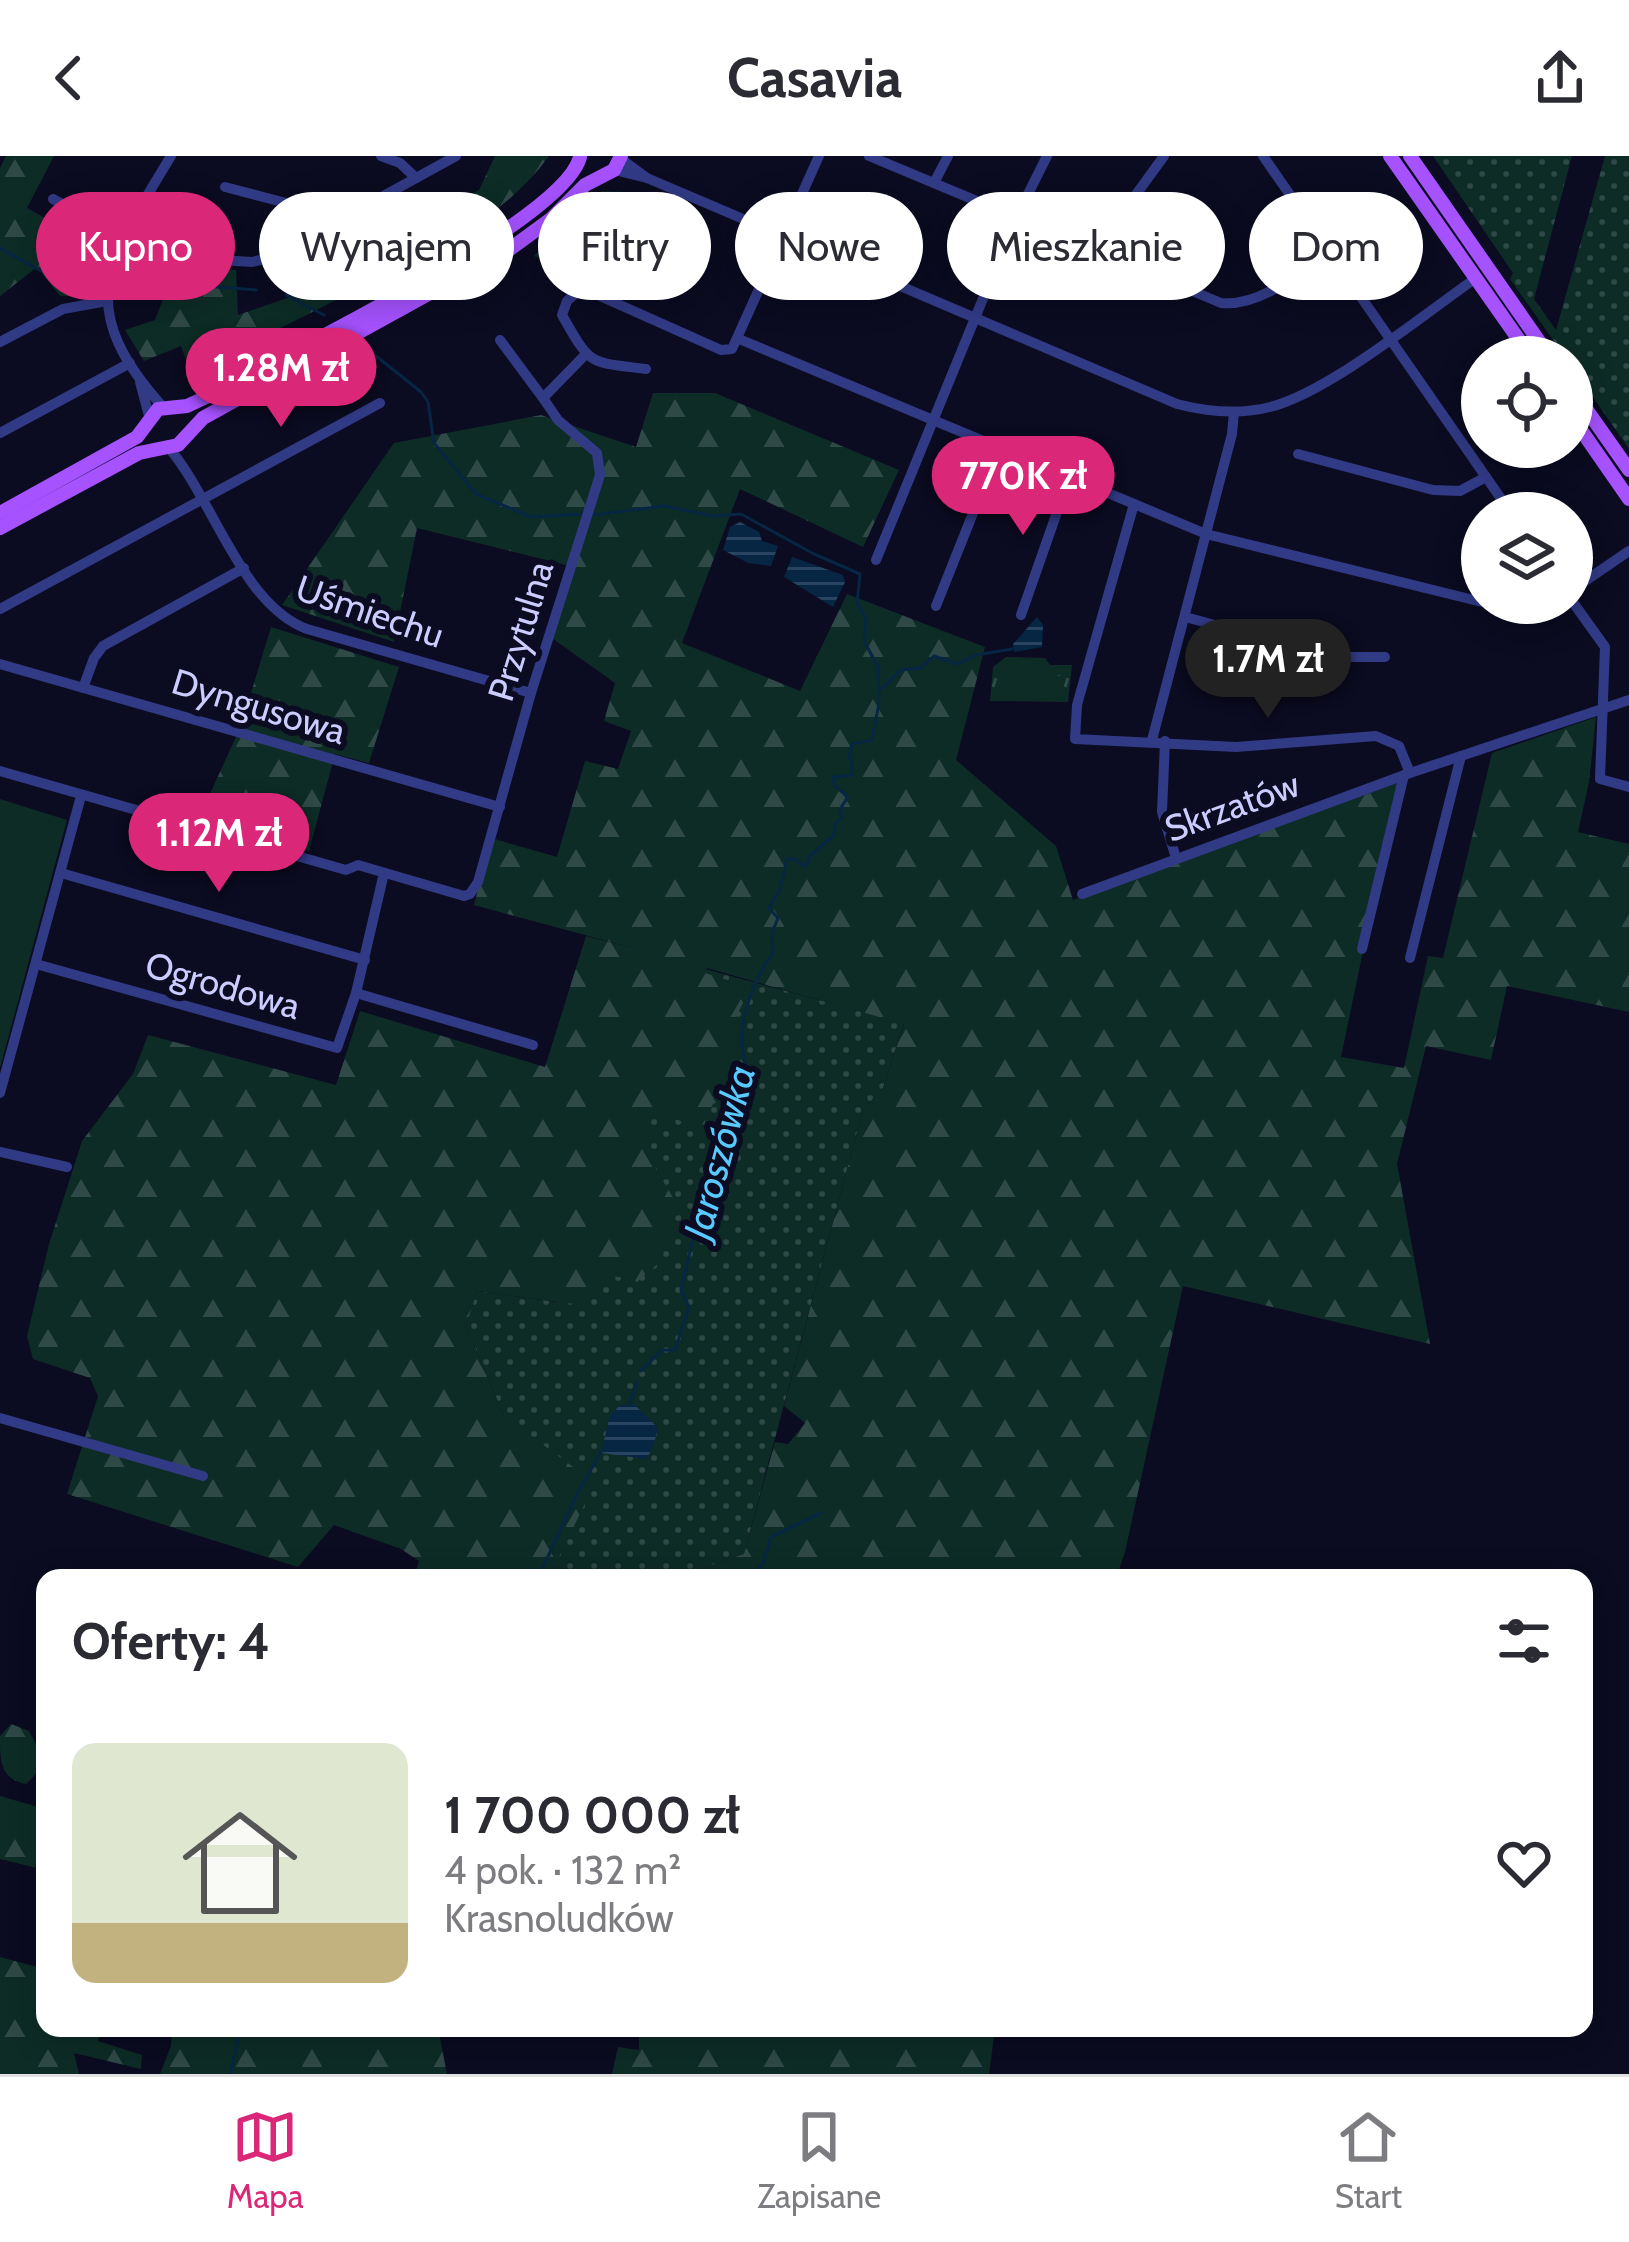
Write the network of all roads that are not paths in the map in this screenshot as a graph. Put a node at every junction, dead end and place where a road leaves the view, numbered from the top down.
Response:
1 (171, 156) edge
2 (381, 156) edge
3 (456, 156) edge
4 (819, 156) edge
5 (869, 156) edge
6 (948, 156) edge
7 (1047, 156) edge
8 (1164, 156) edge
9 (1263, 156) edge
10 (1390, 156) edge
11 (1410, 156) edge
12 (580, 157) edge
13 (614, 165) edge
14 (416, 178) junction
15 (934, 183) junction
16 (225, 187) dead end
17 (149, 192) edge
18 (391, 192) edge
19 (803, 192) edge
20 (955, 192) edge
21 (1029, 192) edge
22 (1138, 192) edge
23 (1288, 192) edge
24 (259, 196) edge
25 (735, 216) edge
26 (1476, 278) junction
27 (923, 296) edge
28 (1249, 299) edge
29 (755, 300) edge
30 (982, 300) edge
31 (1220, 300) edge
32 (1363, 300) edge
33 (107, 301) joint
34 (975, 318) junction
35 (1516, 336) edge
36 (1535, 336) edge
37 (1389, 338) junction
38 (739, 339) junction
39 (500, 340) dead end
40 (0, 342) edge
41 (585, 355) junction
42 (130, 363) junction
43 (646, 369) dead end
44 (139, 378) junction
45 (543, 398) junction
46 (380, 403) dead end
47 (168, 407) junction
48 (1234, 412) junction
49 (1593, 418) edge
50 (148, 420) junction
51 (935, 420) junction
52 (0, 433) edge
53 (175, 443) junction
54 (1593, 446) edge
55 (999, 448) junction
56 (1298, 454) dead end
57 (1628, 468) edge
58 (1611, 472) junction
59 (1486, 477) junction
60 (1070, 478) junction
61 (1496, 492) edge
62 (205, 499) junction
63 (1629, 499) edge
64 (1134, 504) junction
65 (0, 513) edge
66 (0, 528) edge
67 (1206, 534) junction
68 (1629, 551) edge
69 (876, 560) dead end
70 (244, 568) junction
71 (1593, 576) edge
72 (1461, 597) edge
73 (936, 606) dead end
74 (0, 609) edge
75 (1022, 615) dead end
76 (1184, 617) junction
77 (1588, 624) edge
78 (1385, 657) dead end
79 (0, 664) edge
80 (83, 688) junction
81 (531, 693) junction
82 (1629, 700) edge
83 (1605, 707) junction
84 (1159, 740) junction
85 (1461, 756) junction
86 (0, 771) edge
87 (1407, 774) junction
88 (1629, 787) edge
89 (82, 796) junction
90 (500, 807) junction
91 (1176, 858) junction
92 (61, 873) junction
93 (384, 873) junction
94 (1082, 894) dead end
95 (1362, 949) dead end
96 (1410, 958) dead end
97 (365, 959) junction
98 (36, 964) junction
99 (356, 993) junction
100 (533, 1045) dead end
101 (0, 1093) edge
102 (0, 1152) edge
103 (67, 1167) dead end
104 (0, 1418) edge
105 (203, 1476) dead end

1 - 17 street
2 - 14 street
3 - 14 street
4 - 19 street
5 - 15 street
6 - 15 street
7 - 21 street
8 - 22 street
9 - 23 street
10 - 26 main road
11 - 36 main road
12 - 13 main road
12 - 47 main road
13 - 25 street
13 - 53 main road
14 - 18 street
15 - 20 street
16 - 24 street
26 - 35 main road
26 - 37 street
27 - 34 street
28 - 31 street
29 - 38 street
30 - 34 street
32 - 37 street
33 - 40 street
33 - 42 street
34 - 48 street
34 - 51 street
37 - 48 street
37 - 59 street
38 - 41 street
38 - 51 street
39 - 45 street
41 - 43 street
41 - 45 street
42 - 44 street
42 - 52 street
44 - 47 street
44 - 50 street
45 - 81 street, Przytulna
46 - 62 street
47 - 50 main road
47 - 53 main road
48 - 67 street
49 - 57 main road
50 - 53 main road
50 - 65 main road
51 - 55 street
51 - 69 street
53 - 62 street, Uśmiechu
53 - 66 main road
54 - 58 main road
55 - 60 street
55 - 73 street
56 - 59 street
57 - 58 main road
58 - 63 main road
59 - 61 street
60 - 64 street
60 - 75 street
62 - 70 street, Uśmiechu
62 - 74 street
64 - 67 street
64 - 84 street
67 - 72 street
67 - 76 street
68 - 71 street
70 - 80 street
70 - 81 street, Uśmiechu
76 - 78 street
76 - 84 street
77 - 83 street
79 - 80 street, Dyngusowa
80 - 90 street, Dyngusowa
81 - 90 street, Przytulna
82 - 83 street, Skrzatów
83 - 85 street, Skrzatów
83 - 88 street
84 - 87 street
84 - 91 street
85 - 87 street, Skrzatów
85 - 96 street
86 - 89 street
87 - 91 street, Skrzatów
87 - 95 street
89 - 92 street
89 - 93 street
90 - 93 street, Przytulna
91 - 94 street, Skrzatów
92 - 97 street
92 - 98 street
93 - 97 street, Ogrodowa
97 - 99 street, Ogrodowa
98 - 99 street, Ogrodowa
98 - 101 street
99 - 100 street, Ogrodowa
102 - 103 street
104 - 105 street

